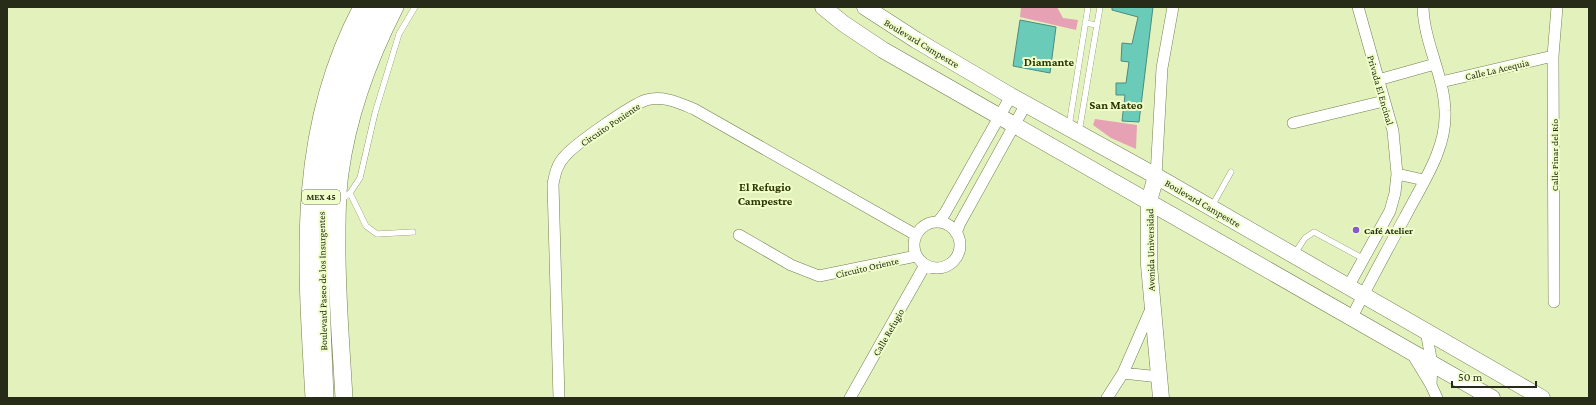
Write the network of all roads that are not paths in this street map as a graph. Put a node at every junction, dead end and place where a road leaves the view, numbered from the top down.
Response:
1 (362, 7) edge
2 (379, 7) edge
3 (395, 7) edge
4 (415, 7) edge
5 (823, 7) edge
6 (865, 7) edge
7 (1088, 7) edge
8 (1100, 7) edge
9 (1173, 7) edge
10 (1358, 7) edge
11 (1423, 7) edge
12 (1557, 7) edge
13 (1085, 23) junction
14 (1097, 25) junction
15 (1553, 56) junction
16 (1435, 64) junction
17 (1378, 80) junction
18 (1441, 82) junction
19 (1011, 96) junction
20 (1384, 100) junction
21 (1026, 104) junction
22 (999, 116) junction
23 (1292, 123) dead end
24 (1014, 125) junction
25 (1074, 131) junction
26 (1231, 172) dead end
27 (1398, 174) junction
28 (1156, 176) junction
29 (1424, 180) junction
30 (344, 198) junction
31 (1149, 201) junction
32 (1211, 208) junction
33 (938, 222) junction
34 (413, 232) dead end
35 (956, 233) junction
36 (739, 235) dead end
37 (916, 235) junction
38 (1293, 255) junction
39 (916, 256) junction
40 (1364, 259) junction
41 (925, 265) junction
42 (1348, 287) junction
43 (1363, 295) junction
44 (1554, 302) dead end
45 (1152, 307) junction
46 (1352, 317) junction
47 (1426, 331) junction
48 (1411, 352) junction
49 (1432, 364) junction
50 (1123, 373) junction
51 (1159, 377) junction
52 (1432, 385) junction
53 (314, 398) edge
54 (325, 398) edge
55 (344, 398) edge
56 (559, 398) edge
57 (850, 398) edge
58 (1107, 398) edge
59 (1161, 398) edge
60 (1437, 398) edge
61 (1492, 398) edge
62 (1542, 398) edge

1 - 53 main road, Boulevard Paseo de los Insurgentes / MEX 45
2 - 54 main road, Boulevard Paseo de los Insurgentes / MEX 45
3 - 30 main road
4 - 30 lane
5 - 22 street
6 - 19 street, Boulevard Campestre
7 - 13 lane
8 - 14 lane
9 - 28 street, Avenida Universidad
10 - 17 street, Privada El Encinal
11 - 16 street
12 - 15 street, Calle Pinar del Río
13 - 14 lane
13 - 25 lane
14 - 25 lane
15 - 18 street, Calle La Acequia
15 - 44 street, Calle Pinar del Río
16 - 17 street
16 - 18 street
17 - 20 street, Privada El Encinal
18 - 29 street
19 - 21 street, Boulevard Campestre
19 - 22 street
20 - 23 street
20 - 27 street, Privada El Encinal
21 - 24 street
21 - 25 street, Boulevard Campestre
22 - 24 street
22 - 33 street
24 - 31 street
24 - 35 street
25 - 28 street, Boulevard Campestre
26 - 32 lane
27 - 29 street
27 - 40 street, Privada El Encinal
28 - 31 street, Avenida Universidad
28 - 32 street, Boulevard Campestre
29 - 43 street
30 - 34 lane
30 - 55 main road
31 - 45 street, Avenida Universidad
31 - 46 street
32 - 38 street, Boulevard Campestre
33 - 35 street
33 - 37 street
35 - 41 street
36 - 39 street, Circuito Oriente
37 - 39 street
37 - 56 street, Circuito Poniente
38 - 40 lane
38 - 42 street, Boulevard Campestre
39 - 41 street
40 - 42 street, Privada El Encinal
41 - 57 street, Calle Refugio
42 - 43 street, Boulevard Campestre
43 - 46 street
43 - 47 street, Boulevard Campestre
45 - 50 street
45 - 51 street, Avenida Universidad
46 - 48 street
47 - 49 street
47 - 62 street, Boulevard Campestre
48 - 49 street
48 - 52 street
49 - 52 street
49 - 61 street
50 - 51 street
50 - 58 street
51 - 59 street, Avenida Universidad
52 - 60 street

